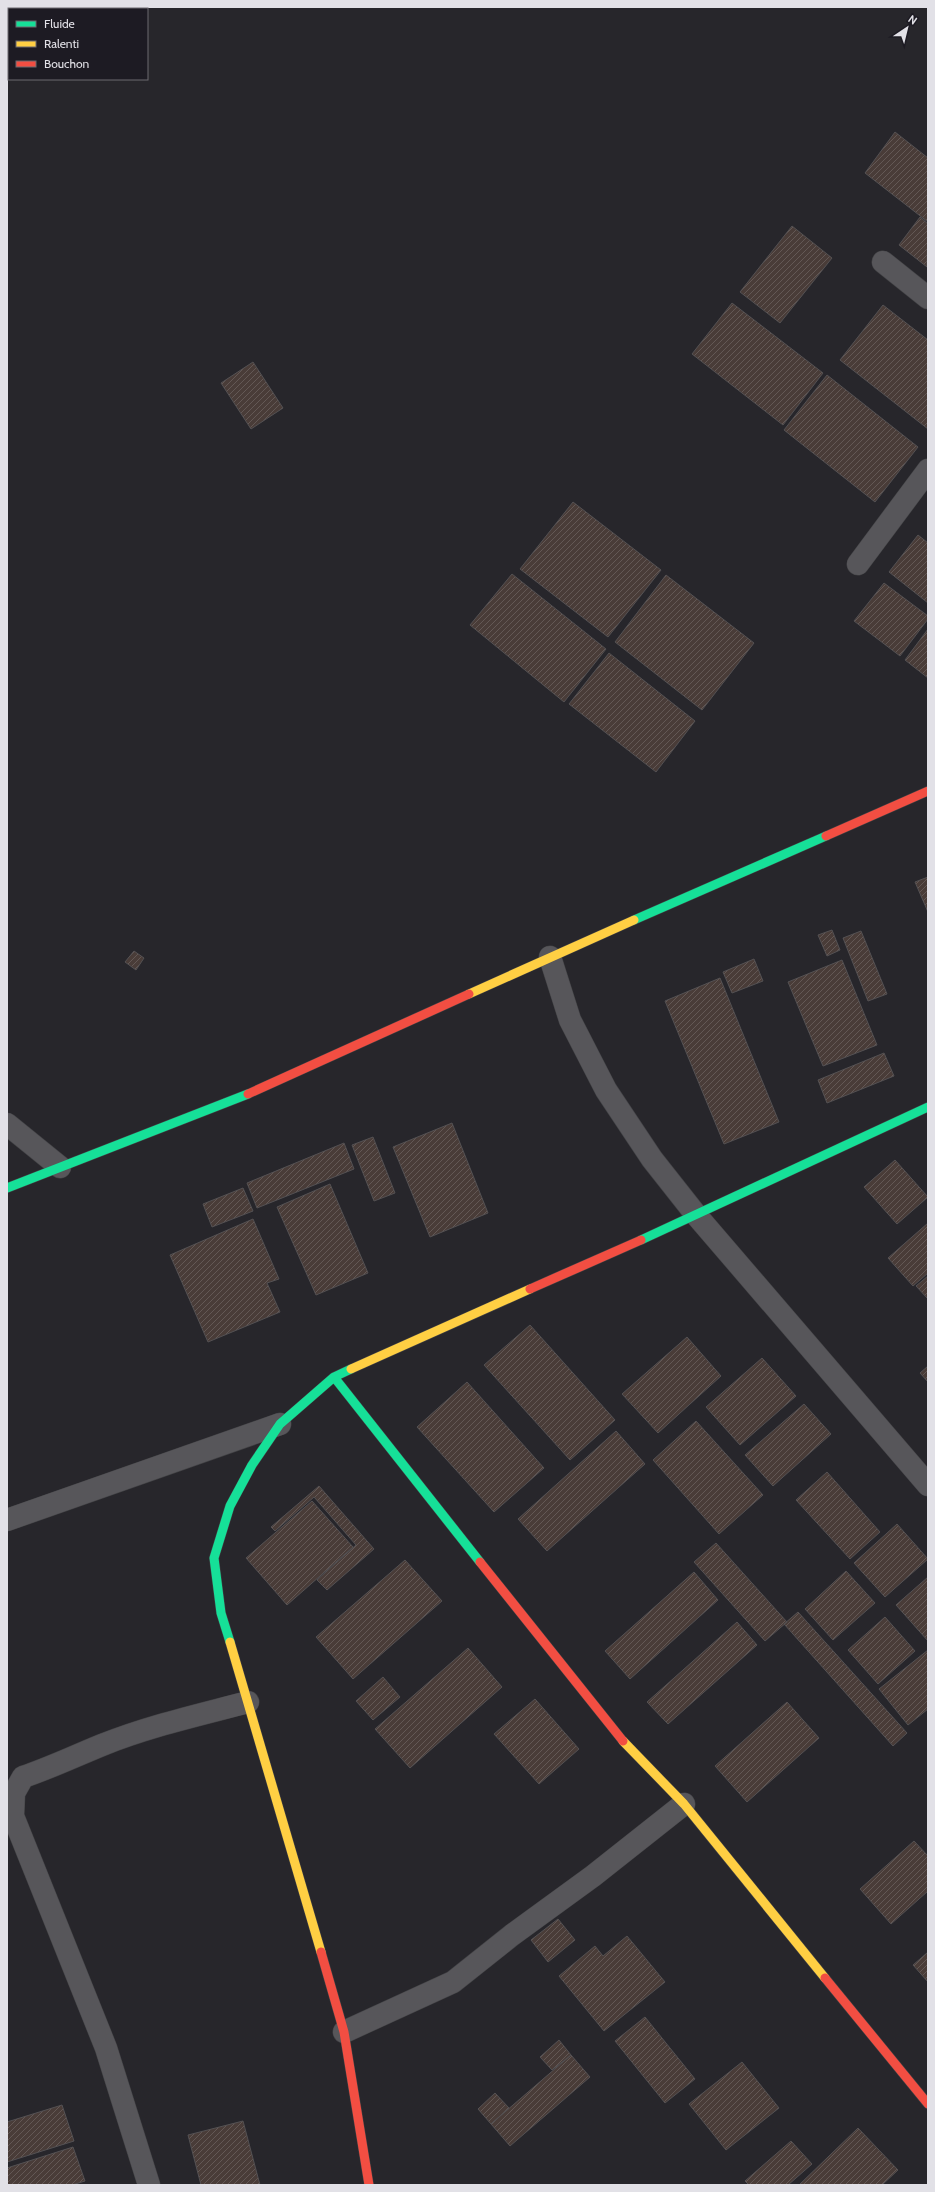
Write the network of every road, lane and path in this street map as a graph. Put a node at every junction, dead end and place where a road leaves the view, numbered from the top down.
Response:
1 (883, 262) dead end
2 (928, 298) edge
3 (928, 470) edge
4 (858, 564) dead end
5 (928, 791) edge
6 (550, 957) junction
7 (928, 1107) edge
8 (7, 1124) edge
9 (60, 1167) junction
10 (7, 1188) edge
11 (697, 1216) junction
12 (334, 1377) junction
13 (280, 1424) junction
14 (928, 1485) edge
15 (7, 1520) edge
16 (248, 1702) junction
17 (684, 1804) junction
18 (344, 2032) junction
19 (928, 2104) edge
20 (149, 2185) edge
21 (369, 2185) edge

1 - 2 street
3 - 4 street
5 - 6 street
6 - 9 street
6 - 11 street
7 - 11 street
8 - 9 street
9 - 10 street
11 - 12 street
11 - 14 street
12 - 13 street
12 - 17 street
13 - 15 street
13 - 16 street
16 - 18 street
16 - 20 street
17 - 18 street
17 - 19 street
18 - 21 street

